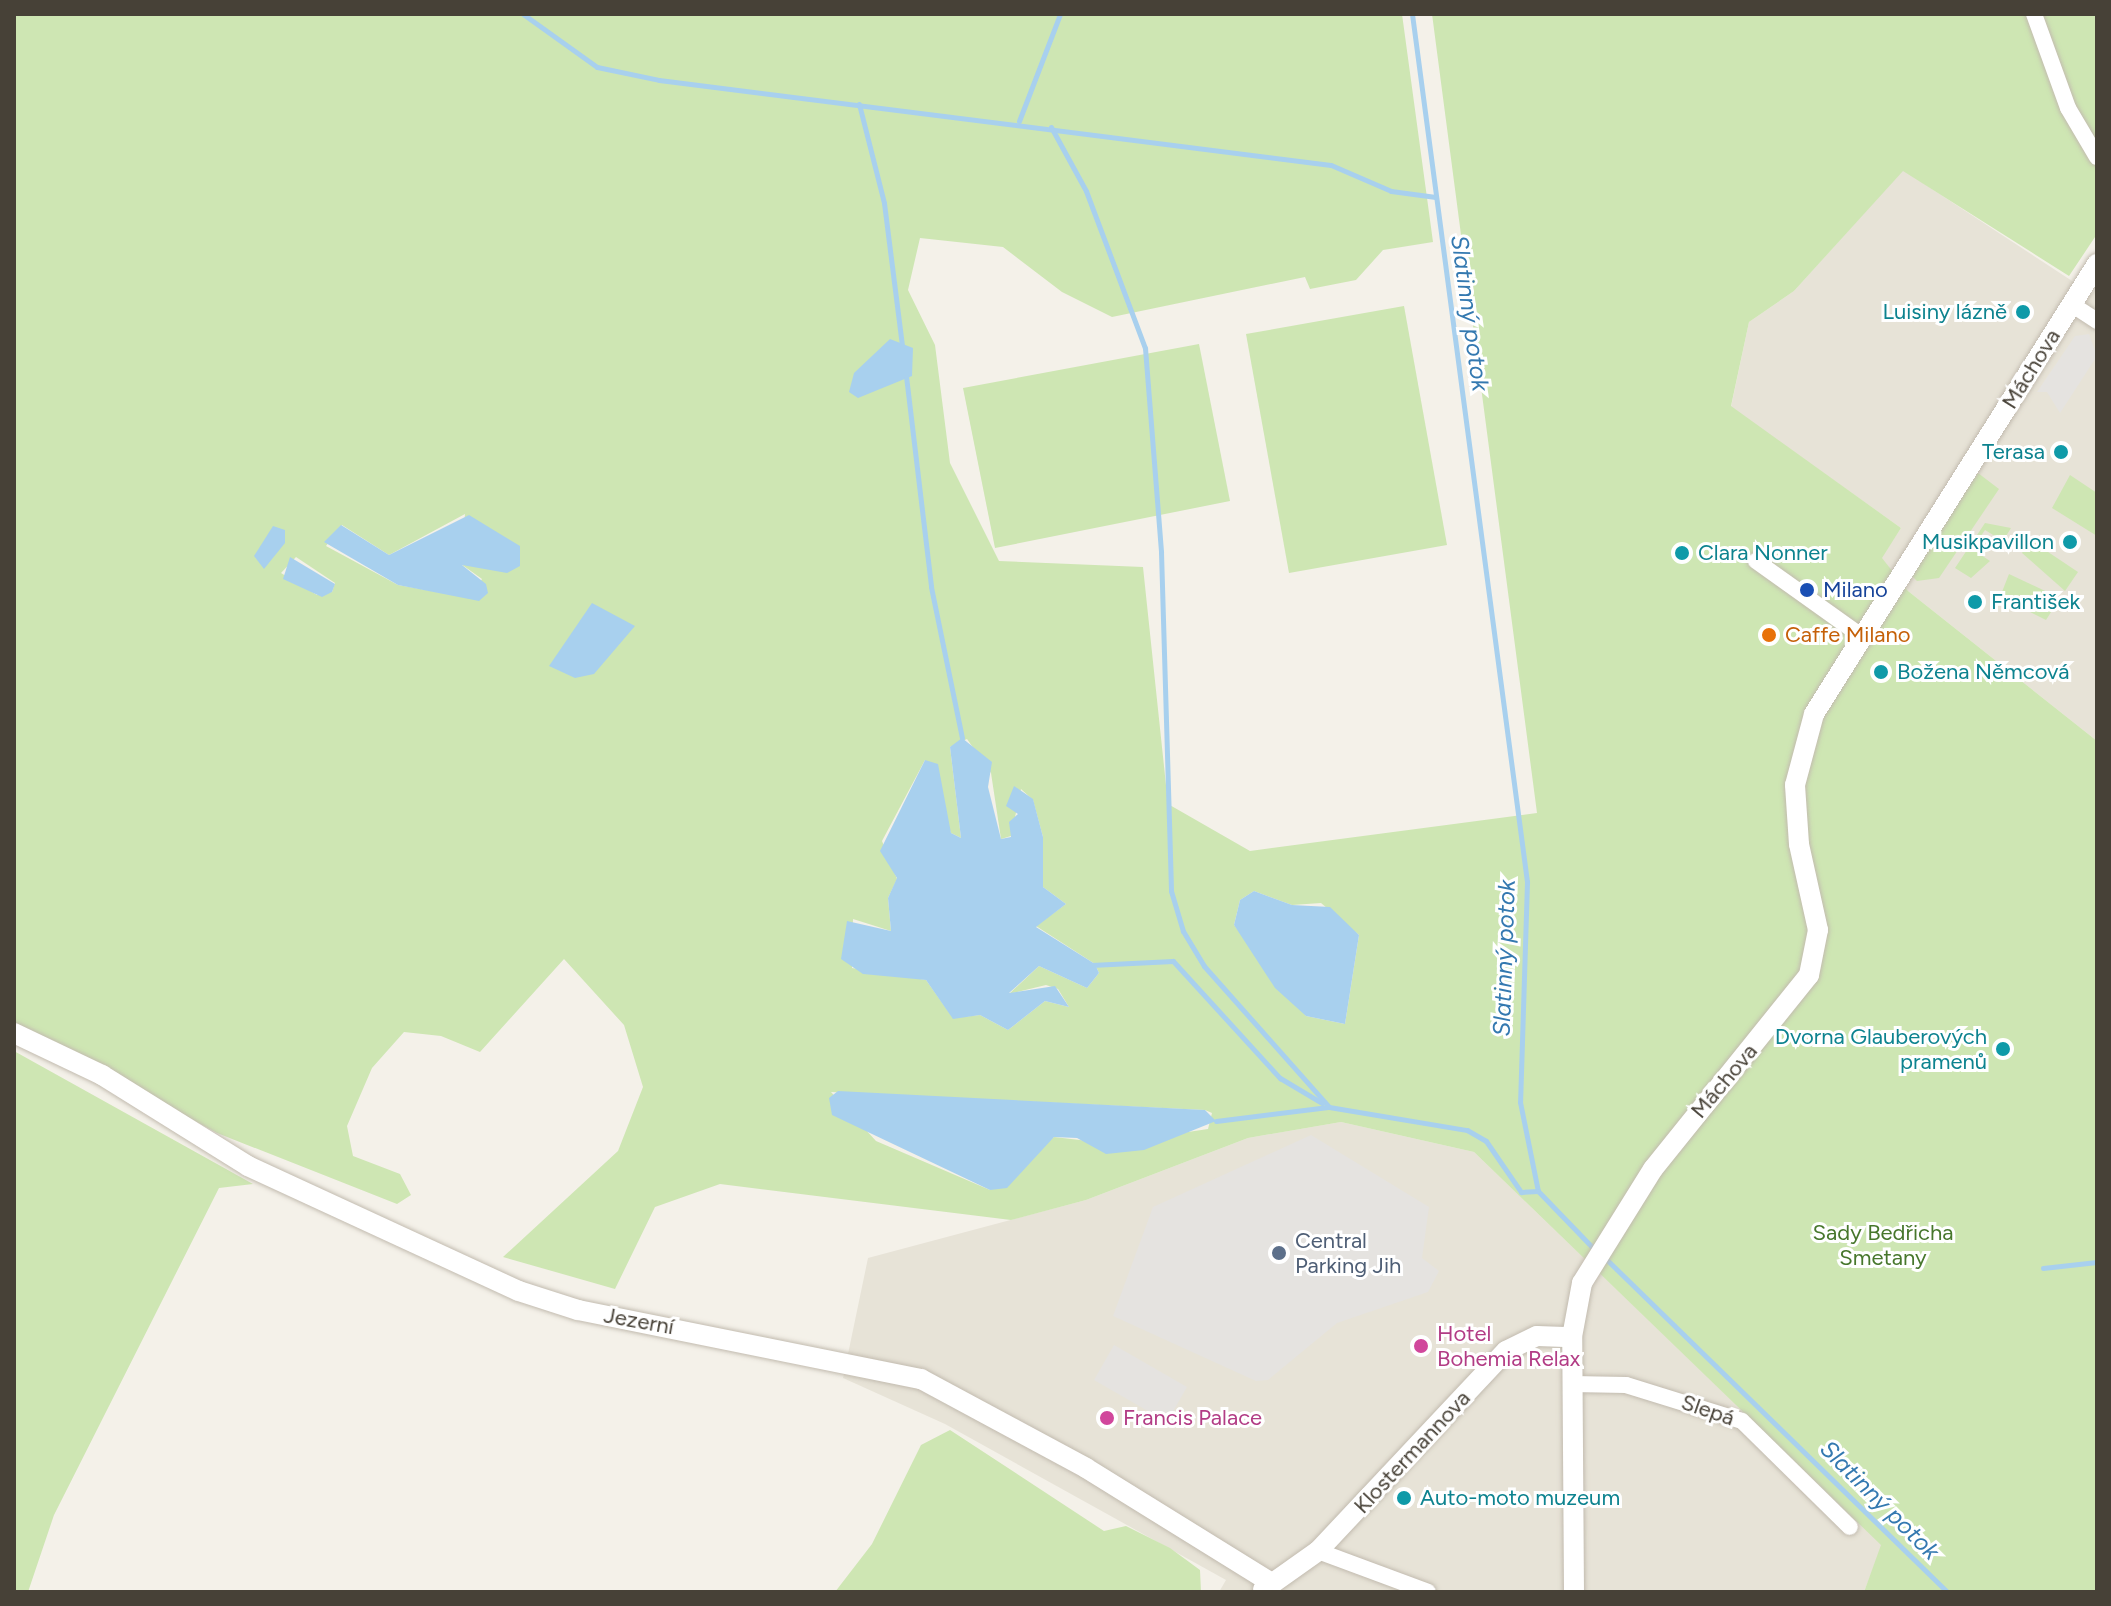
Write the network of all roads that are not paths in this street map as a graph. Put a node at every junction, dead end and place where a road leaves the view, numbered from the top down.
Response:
1 (2034, 14) edge
2 (2097, 157) edge
3 (2097, 264) edge
4 (2071, 304) junction
5 (2097, 321) edge
6 (1756, 561) dead end
7 (1861, 636) junction
8 (14, 1033) edge
9 (1572, 1337) junction
10 (1572, 1384) junction
11 (1850, 1527) dead end
12 (1318, 1551) junction
13 (1266, 1587) edge
14 (1428, 1592) edge
15 (1574, 1592) edge

1 - 2 street
3 - 4 street, Máchova
4 - 5 street
4 - 7 street, Máchova
6 - 7 street
7 - 9 street, Máchova
8 - 13 street, Jezerní
9 - 10 street, Máchova
9 - 12 street, Klostermannova
10 - 11 street, Slepá
10 - 15 street, Máchova
12 - 13 street, Klostermannova
12 - 14 street

